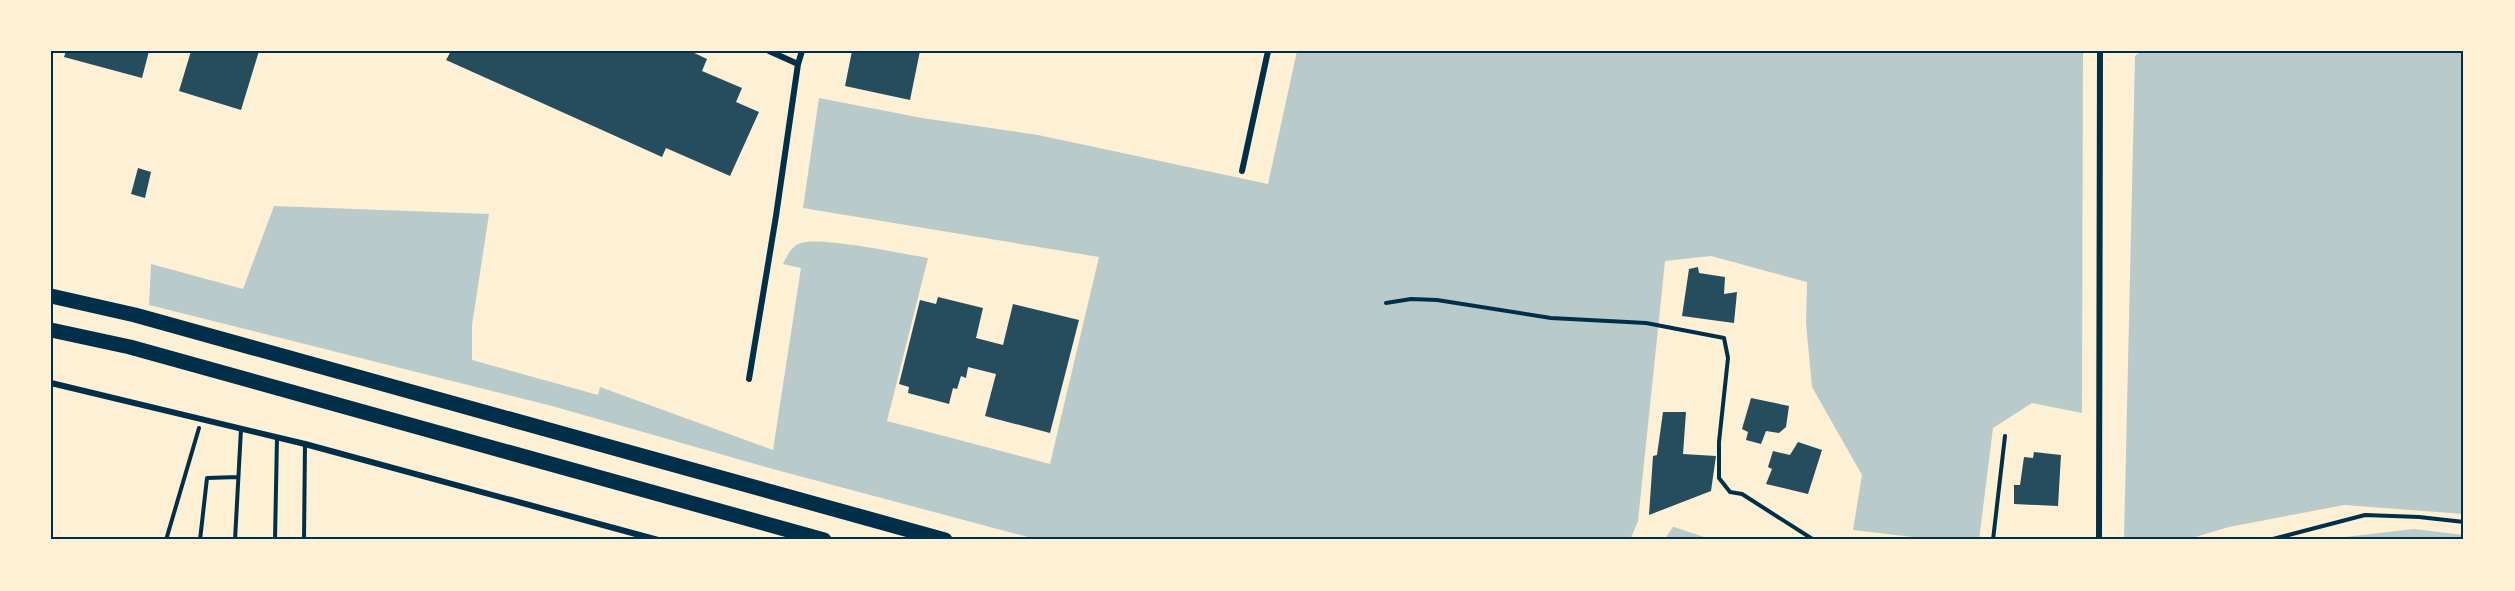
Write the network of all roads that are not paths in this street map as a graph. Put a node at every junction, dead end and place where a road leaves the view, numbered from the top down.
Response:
1 (769, 51) edge
2 (802, 51) edge
3 (1268, 51) edge
4 (2100, 51) edge
5 (798, 64) junction
6 (1242, 171) dead end
7 (51, 296) edge
8 (1386, 303) dead end
9 (51, 330) edge
10 (749, 379) dead end
11 (51, 383) edge
12 (241, 429) junction
13 (2005, 436) dead end
14 (277, 437) junction
15 (305, 444) junction
16 (238, 477) junction
17 (2464, 522) edge
18 (2097, 539) edge
19 (200, 540) edge
20 (235, 540) edge
21 (275, 540) edge
22 (304, 540) edge
23 (658, 540) edge
24 (824, 540) edge
25 (945, 540) edge
26 (1814, 540) edge
27 (1993, 540) edge
28 (2269, 540) edge

1 - 5 street
2 - 5 street
3 - 6 street
4 - 18 street
5 - 10 street
7 - 25 highway
8 - 26 lane
9 - 24 highway
11 - 12 street
12 - 14 street
12 - 16 lane
13 - 27 lane
14 - 15 street
14 - 21 lane
15 - 22 lane
15 - 23 street
16 - 19 lane
16 - 20 lane
17 - 28 lane

